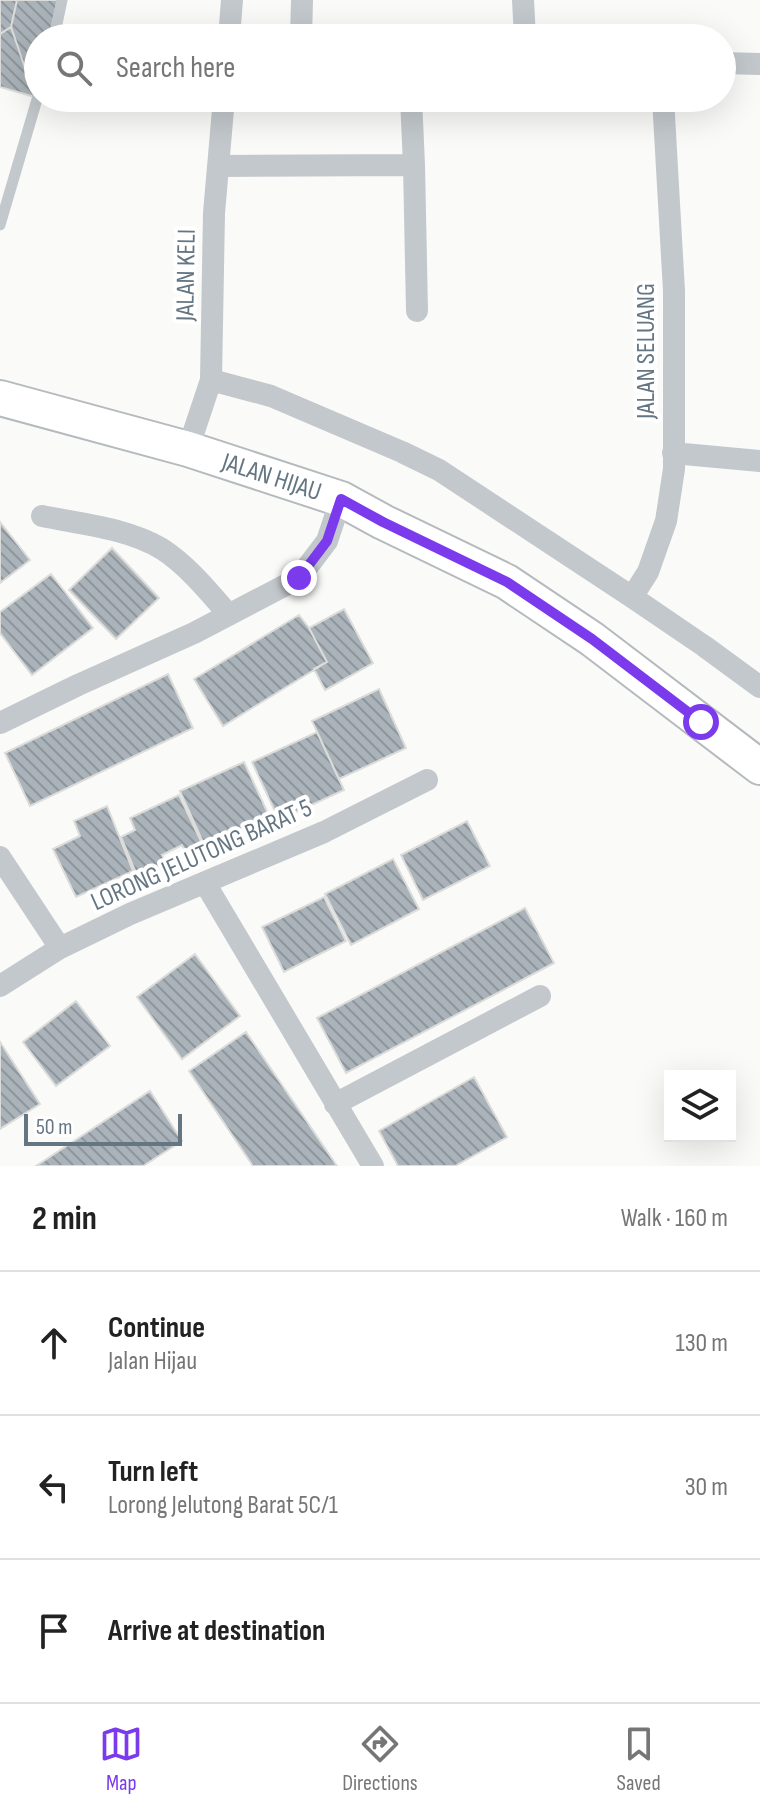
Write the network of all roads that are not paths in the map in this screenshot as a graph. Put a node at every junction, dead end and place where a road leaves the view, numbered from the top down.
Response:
1 (62, 0) edge
2 (232, 0) edge
3 (302, 0) edge
4 (523, 0) edge
5 (57, 24) edge
6 (230, 24) edge
7 (301, 24) edge
8 (524, 24) edge
9 (736, 63) edge
10 (760, 64) edge
11 (33, 112) edge
12 (223, 112) edge
13 (412, 112) edge
14 (664, 112) edge
15 (414, 165) junction
16 (219, 166) junction
17 (0, 225) edge
18 (417, 311) dead end
19 (211, 380) junction
20 (0, 398) edge
21 (188, 449) junction
22 (673, 453) junction
23 (760, 461) edge
24 (341, 499) junction
25 (42, 516) dead end
26 (632, 597) junction
27 (229, 615) junction
28 (760, 687) edge
29 (0, 723) edge
30 (760, 767) edge
31 (427, 780) dead end
32 (0, 857) edge
33 (205, 883) junction
34 (60, 948) junction
35 (0, 986) edge
36 (540, 996) dead end
37 (335, 1104) junction
38 (373, 1166) edge

1 - 5 lane
2 - 6 street
3 - 7 street
4 - 8 street
9 - 10 street
11 - 17 lane
12 - 16 street, JALAN KELI
13 - 15 street
14 - 22 street, JALAN SELUANG
15 - 16 street
15 - 18 street
16 - 19 street, JALAN KELI
19 - 21 street, JALAN KELI
19 - 26 street
20 - 21 main road, JALAN HIJAU
21 - 24 main road, JALAN HIJAU
22 - 23 street
22 - 26 street, JALAN SELUANG
24 - 27 street
24 - 30 main road, JALAN HIJAU
25 - 27 street
26 - 28 street
27 - 29 street
31 - 33 street, LORONG JELUTONG BARAT 5
32 - 34 street
33 - 34 street, LORONG JELUTONG BARAT 5
33 - 37 street
34 - 35 street, LORONG JELUTONG BARAT 5
36 - 37 street
37 - 38 street

